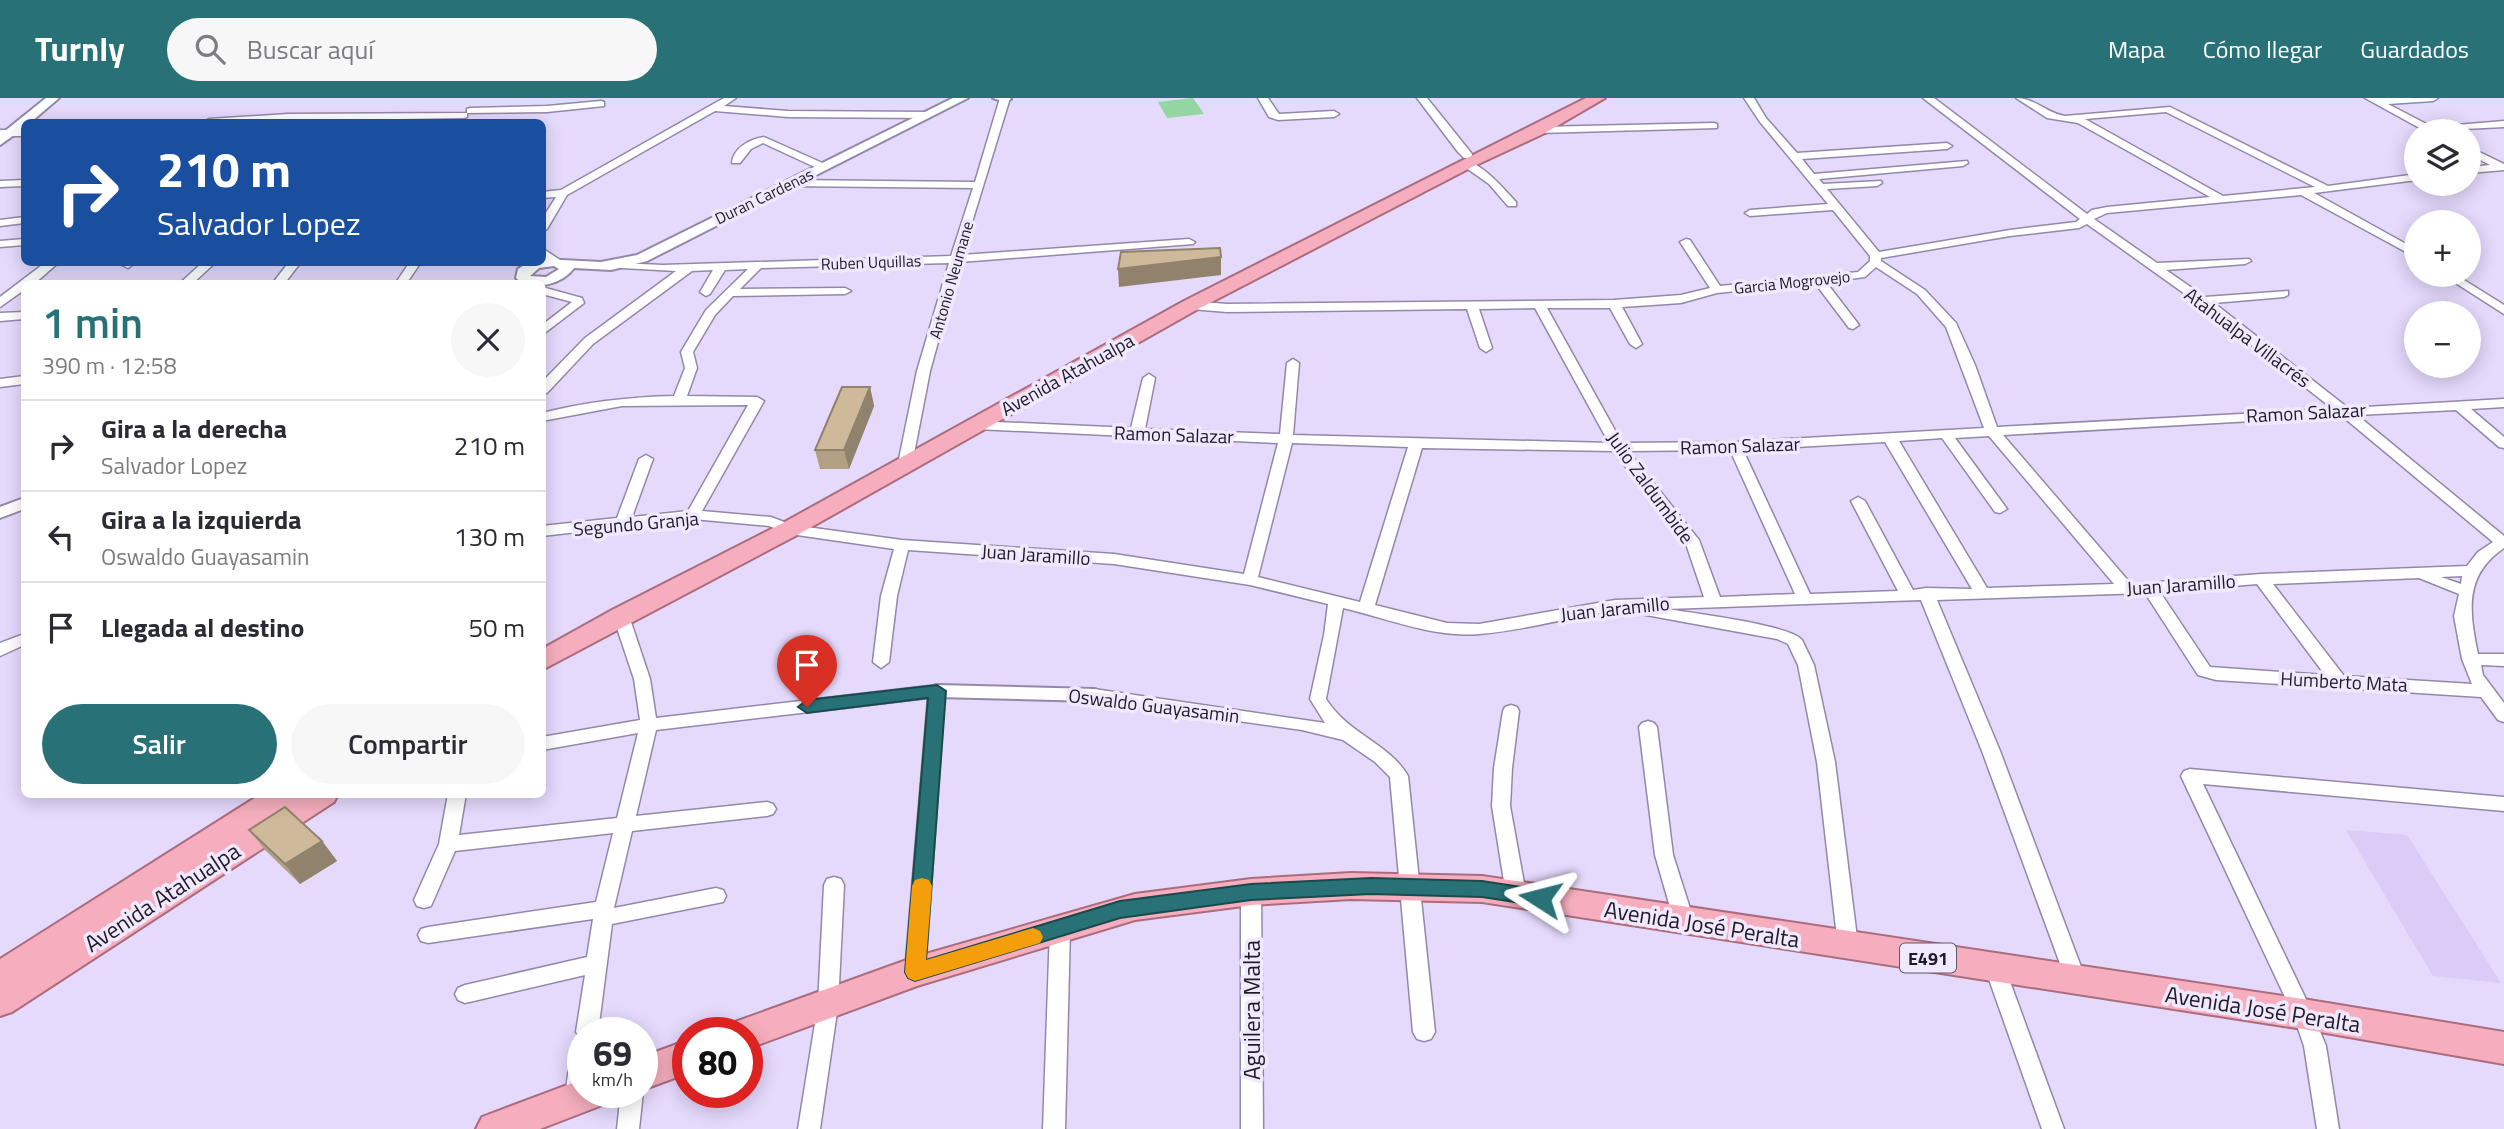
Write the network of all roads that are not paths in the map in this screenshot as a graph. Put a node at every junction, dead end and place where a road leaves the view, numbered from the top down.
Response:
1 (53, 98) edge
2 (493, 98) edge
3 (731, 98) edge
4 (962, 98) edge
5 (999, 98) edge
6 (1005, 98) edge
7 (1263, 98) edge
8 (1422, 98) edge
9 (1584, 98) edge
10 (1597, 98) edge
11 (1749, 98) edge
12 (1928, 98) edge
13 (2021, 98) edge
14 (2432, 98) edge
15 (2373, 100) edge
16 (601, 104) dead end
17 (715, 108) junction
18 (467, 113) junction
19 (1334, 114) dead end
20 (927, 115) junction
21 (380, 116) junction
22 (2066, 118) junction
23 (29, 119) edge
24 (256, 119) edge
25 (374, 119) edge
26 (457, 119) edge
27 (2409, 119) edge
28 (2504, 124) edge
29 (1714, 126) dead end
30 (2481, 126) edge
31 (1539, 130) junction
32 (12, 133) edge
33 (0, 141) edge
34 (1947, 146) dead end
35 (1795, 156) junction
36 (2481, 156) edge
37 (1467, 160) junction
38 (736, 161) dead end
39 (1963, 163) dead end
40 (2503, 166) edge
41 (823, 167) junction
42 (2481, 169) edge
43 (1811, 177) junction
44 (2404, 179) edge
45 (21, 183) edge
46 (789, 183) junction
47 (1877, 183) dead end
48 (0, 184) edge
49 (978, 185) junction
50 (1818, 187) junction
51 (2327, 189) junction
52 (2304, 192) junction
53 (562, 193) junction
54 (546, 195) edge
55 (2223, 200) junction
56 (1512, 204) dead end
57 (1834, 208) junction
58 (1750, 213) dead end
59 (2089, 219) junction
60 (21, 220) edge
61 (546, 222) edge
62 (0, 223) edge
63 (1189, 242) dead end
64 (1686, 242) dead end
65 (21, 243) edge
66 (3, 246) edge
67 (2404, 248) edge
68 (546, 254) edge
69 (956, 259) junction
70 (1875, 259) junction
71 (2245, 261) dead end
72 (557, 262) junction
73 (546, 263) edge
74 (622, 265) junction
75 (758, 265) junction
76 (49, 266) edge
77 (206, 266) edge
78 (293, 266) edge
79 (720, 266) junction
80 (689, 267) junction
81 (2155, 267) junction
82 (30, 280) edge
83 (189, 280) edge
84 (280, 280) edge
85 (1819, 280) junction
86 (546, 283) edge
87 (546, 284) edge
88 (546, 285) edge
89 (21, 287) edge
90 (2468, 287) edge
91 (1717, 290) junction
92 (845, 291) dead end
93 (706, 292) dead end
94 (731, 293) junction
95 (2284, 293) dead end
96 (2203, 301) junction
97 (0, 303) edge
98 (1614, 304) junction
99 (1191, 305) junction
100 (1539, 305) junction
101 (1472, 307) junction
102 (2504, 310) edge
103 (21, 316) edge
104 (0, 317) edge
105 (1853, 326) dead end
106 (546, 328) edge
107 (1636, 344) dead end
108 (1486, 348) dead end
109 (1293, 363) dead end
110 (1149, 378) dead end
111 (21, 380) edge
112 (0, 383) edge
113 (546, 386) edge
114 (679, 399) junction
115 (2504, 403) edge
116 (2457, 404) junction
117 (2343, 410) junction
118 (546, 416) edge
119 (976, 425) junction
120 (1992, 431) junction
121 (1137, 433) junction
122 (1945, 433) junction
123 (1286, 438) junction
124 (1890, 438) junction
125 (1416, 444) junction
126 (2504, 444) edge
127 (1735, 446) junction
128 (1619, 449) junction
129 (906, 454) junction
130 (646, 460) dead end
131 (1858, 501) dead end
132 (21, 504) edge
133 (2000, 509) dead end
134 (0, 513) edge
135 (693, 516) junction
136 (2504, 521) edge
137 (622, 523) junction
138 (780, 526) junction
139 (546, 531) edge
140 (2500, 539) edge
141 (902, 545) junction
142 (2470, 571) junction
143 (2415, 574) junction
144 (2261, 579) junction
145 (1250, 580) junction
146 (2126, 588) junction
147 (2149, 588) junction
148 (1982, 592) junction
149 (2467, 592) junction
150 (1917, 593) junction
151 (1805, 599) junction
152 (1713, 600) junction
153 (1336, 601) junction
154 (1615, 605) junction
155 (1366, 609) junction
156 (621, 616) junction
157 (546, 638) edge
158 (21, 640) edge
159 (0, 650) edge
160 (546, 659) edge
161 (2470, 659) junction
162 (2504, 660) edge
163 (881, 662) dead end
164 (2338, 680) junction
165 (937, 691) junction
166 (2484, 691) junction
167 (1094, 695) joint
168 (1511, 711) dead end
169 (2504, 716) edge
170 (649, 725) junction
171 (1648, 727) dead end
172 (1347, 734) junction
173 (546, 743) edge
174 (279, 798) edge
175 (295, 798) edge
176 (317, 798) edge
177 (456, 798) edge
178 (258, 799) edge
179 (2504, 804) edge
180 (767, 808) dead end
181 (622, 824) junction
182 (448, 844) junction
183 (834, 885) dead end
184 (1410, 887) junction
185 (1251, 892) junction
186 (1516, 894) junction
187 (716, 896) dead end
188 (425, 900) dead end
189 (603, 913) junction
190 (1684, 922) junction
191 (1060, 929) junction
192 (428, 935) dead end
193 (1848, 946) junction
194 (598, 963) junction
195 (0, 966) edge
196 (1995, 968) junction
197 (915, 972) junction
198 (0, 978) edge
199 (2076, 980) junction
200 (0, 985) edge
201 (466, 994) dead end
202 (0, 1001) edge
203 (828, 1005) junction
204 (2303, 1014) junction
205 (589, 1017) edge
206 (763, 1027) edge
207 (1424, 1031) dead end
208 (2504, 1048) edge
209 (567, 1101) edge
210 (630, 1108) edge
211 (495, 1129) edge
212 (628, 1129) edge
213 (809, 1129) edge
214 (1054, 1129) edge
215 (1252, 1129) edge
216 (2053, 1129) edge
217 (2328, 1129) edge

1 - 23 street
2 - 18 street
3 - 17 street
4 - 20 street, Duran Cardenas
5 - 6 street
6 - 49 street, Antonio Neumane
7 - 19 street
8 - 37 street
9 - 37 highway, Avenida Atahualpa
10 - 31 highway, Avenida Atahualpa
11 - 35 street
12 - 59 street, Atahualpa Villacrés
13 - 22 street
14 - 15 street
15 - 27 street
16 - 18 street
17 - 20 street
17 - 53 street
18 - 21 street
18 - 26 street
20 - 41 street, Duran Cardenas
21 - 24 street
21 - 25 street
22 - 51 street
22 - 55 street
28 - 30 street
29 - 31 street
31 - 37 highway, Avenida Atahualpa
32 - 33 street
34 - 35 street
35 - 43 street
36 - 40 street
37 - 56 street
37 - 99 highway, Avenida Atahualpa
37 - 129 highway, Avenida Atahualpa
38 - 41 street
39 - 43 street
40 - 42 street
41 - 46 street, Duran Cardenas
43 - 50 street
44 - 51 street, Garcia Mogrovejo
45 - 48 street
46 - 49 street
46 - 74 street, Duran Cardenas
47 - 50 street
49 - 69 street, Antonio Neumane
50 - 57 street
51 - 52 street, Garcia Mogrovejo
52 - 55 street, Garcia Mogrovejo
52 - 67 street
53 - 54 street
53 - 61 street
55 - 59 street, Garcia Mogrovejo
57 - 58 street
57 - 70 street
59 - 70 street, Garcia Mogrovejo
59 - 81 street, Atahualpa Villacrés
60 - 62 street
63 - 69 street, Ruben Uquillas
64 - 91 street
65 - 66 street
68 - 72 street
69 - 75 street, Ruben Uquillas
69 - 129 street, Antonio Neumane
70 - 85 street, Garcia Mogrovejo
70 - 120 street
71 - 81 street
72 - 73 street
72 - 74 street, Duran Cardenas
72 - 86 street
74 - 80 street, Ruben Uquillas
74 - 87 street, Ruben Uquillas
75 - 79 street, Ruben Uquillas
75 - 94 street
76 - 82 street
77 - 83 street
78 - 84 street
79 - 80 street, Ruben Uquillas
79 - 93 street
80 - 113 street
81 - 96 street, Atahualpa Villacrés
85 - 91 street, Garcia Mogrovejo
85 - 105 street
88 - 106 street
89 - 97 street
90 - 102 street
91 - 98 street, Garcia Mogrovejo
92 - 94 street
94 - 114 street
95 - 96 street
96 - 117 street, Atahualpa Villacrés
98 - 100 street, Garcia Mogrovejo
98 - 107 street
99 - 101 street, Garcia Mogrovejo
99 - 119 highway, Avenida Atahualpa
100 - 101 street, Garcia Mogrovejo
100 - 128 street, Julio Zaldumbide
101 - 108 street
103 - 104 street
109 - 123 street
110 - 121 street
111 - 112 street
114 - 118 street
114 - 135 street
115 - 116 street, Ramon Salazar
116 - 117 street, Ramon Salazar
116 - 126 street
117 - 120 street, Ramon Salazar
117 - 140 street, Atahualpa Villacrés
119 - 121 street, Ramon Salazar
119 - 129 highway, Avenida Atahualpa
120 - 122 street, Ramon Salazar
120 - 146 street
121 - 123 street, Ramon Salazar
122 - 124 street, Ramon Salazar
122 - 133 street
123 - 125 street, Ramon Salazar
123 - 145 street
124 - 127 street, Ramon Salazar
124 - 148 street
125 - 128 street, Ramon Salazar
125 - 155 street
127 - 128 street, Ramon Salazar
127 - 151 street
128 - 152 street, Julio Zaldumbide
129 - 138 highway, Avenida Atahualpa
130 - 137 street
131 - 150 street
132 - 134 street
135 - 137 street, Segundo Granja
135 - 138 street, Segundo Granja
136 - 140 street
137 - 139 street, Segundo Granja
138 - 141 street, Juan Jaramillo
138 - 156 highway, Avenida Atahualpa
138 - 157 highway, Avenida Atahualpa
140 - 142 street
141 - 145 street, Juan Jaramillo
141 - 163 street
142 - 143 street, Juan Jaramillo
142 - 149 street
143 - 144 street, Juan Jaramillo
143 - 149 street
144 - 147 street, Juan Jaramillo
144 - 164 street
145 - 153 street, Juan Jaramillo
146 - 147 street, Juan Jaramillo
146 - 148 street, Juan Jaramillo
147 - 164 street, Humberto Mata
148 - 150 street, Juan Jaramillo
149 - 161 street
150 - 151 street, Juan Jaramillo
150 - 199 street
151 - 152 street, Juan Jaramillo
152 - 154 street, Juan Jaramillo
153 - 155 street, Juan Jaramillo
153 - 172 street
154 - 155 street, Juan Jaramillo
154 - 193 street
156 - 160 highway, Avenida Atahualpa
156 - 170 street
158 - 159 street
161 - 162 street
161 - 166 street
164 - 166 street, Humberto Mata
165 - 167 street, Oswaldo Guayasamin
165 - 170 street, Oswaldo Guayasamin
165 - 197 street
166 - 169 street
167 - 172 street, Oswaldo Guayasamin
168 - 186 street
170 - 173 street, Oswaldo Guayasamin
170 - 181 street
171 - 190 street
172 - 184 street
174 - 198 highway
175 - 200 highway
176 - 202 highway, Avenida Atahualpa
177 - 182 street
178 - 195 highway, Avenida Atahualpa
179 - 204 street
180 - 181 street
181 - 182 street
181 - 189 street
182 - 188 street
183 - 203 street
184 - 185 highway, Avenida José Peralta / E491
184 - 186 highway, Avenida José Peralta / E491
184 - 207 street
185 - 191 highway, Avenida José Peralta / E491
185 - 215 street, Aguilera Malta
186 - 190 highway, Avenida José Peralta / E491
187 - 189 street
189 - 192 street
189 - 194 street
190 - 193 highway, Avenida José Peralta / E491
191 - 197 highway, Avenida José Peralta / E491
191 - 214 street
193 - 196 highway, Avenida José Peralta / E491
194 - 201 street
194 - 205 street
196 - 199 highway, Avenida José Peralta / E491
196 - 216 street
197 - 203 highway, Avenida José Peralta / E491
199 - 204 highway, Avenida José Peralta / E491
203 - 206 highway, Avenida José Peralta / E491
203 - 213 street
204 - 208 highway, Avenida José Peralta / E491
204 - 217 street
209 - 211 highway
210 - 212 street

